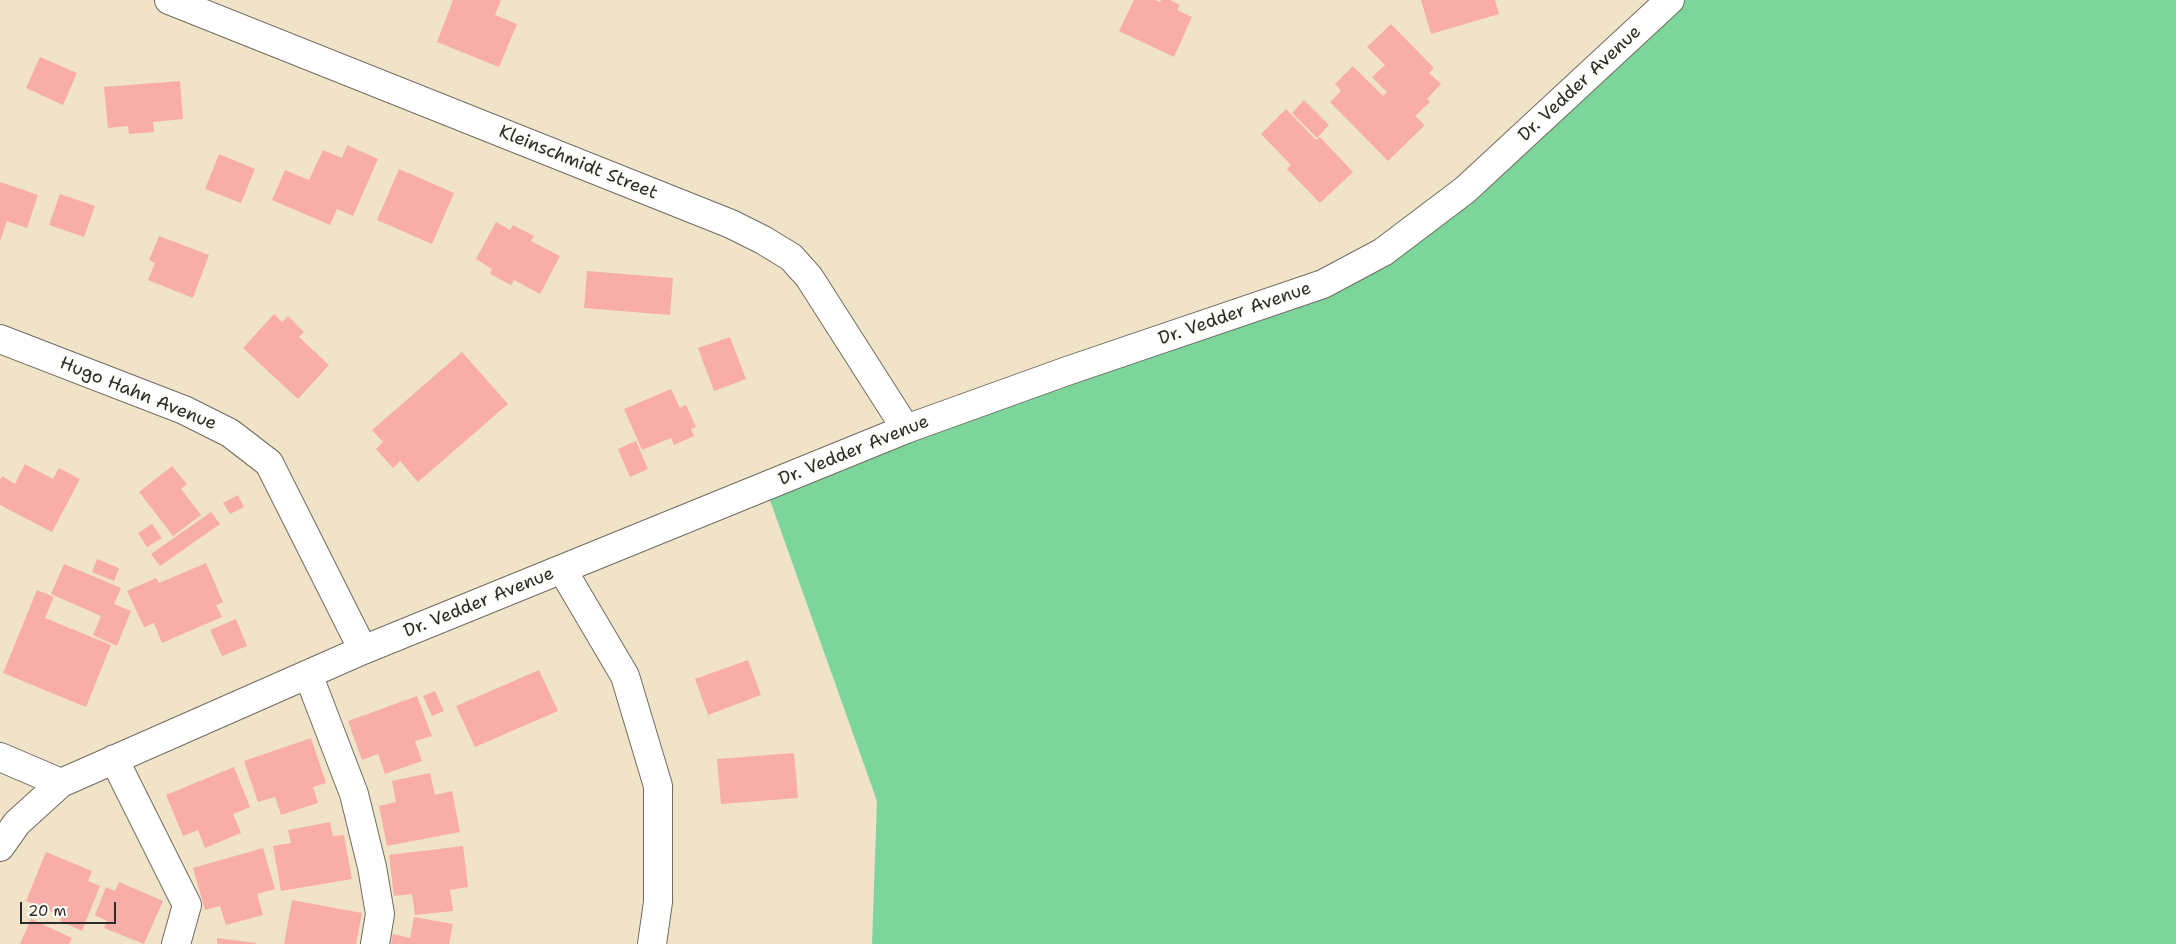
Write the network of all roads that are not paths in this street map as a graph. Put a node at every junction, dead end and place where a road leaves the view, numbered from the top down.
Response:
1 (169, 0) edge
2 (1670, 0) edge
3 (0, 339) edge
4 (906, 429) junction
5 (562, 569) junction
6 (363, 650) junction
7 (308, 674) junction
8 (0, 757) edge
9 (114, 759) junction
10 (61, 783) junction
11 (0, 846) edge
12 (176, 944) edge
13 (375, 944) edge
14 (652, 944) edge

1 - 4 street, Kleinschmidt Street
2 - 4 street, Dr. Vedder Avenue
3 - 6 street, Hugo Hahn Avenue
4 - 5 street, Dr. Vedder Avenue
5 - 6 street, Dr. Vedder Avenue
5 - 14 street
6 - 7 street, Dr. Vedder Avenue
7 - 9 street, Dr. Vedder Avenue
7 - 13 street
8 - 10 street
9 - 10 street, Dr. Vedder Avenue
9 - 12 street
10 - 11 street, Dr. Vedder Avenue

